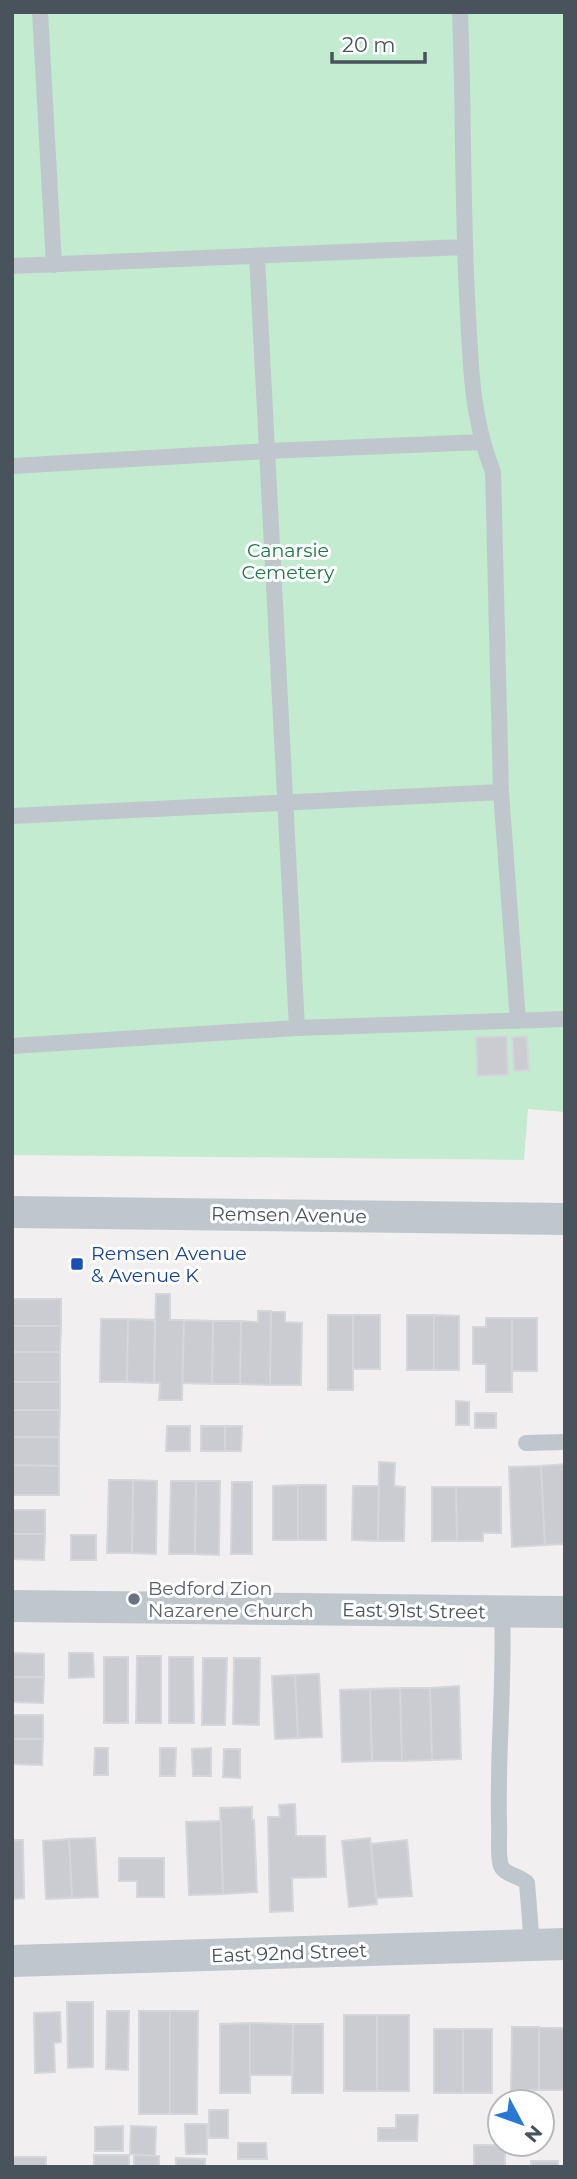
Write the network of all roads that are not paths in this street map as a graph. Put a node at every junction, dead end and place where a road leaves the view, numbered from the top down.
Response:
1 (40, 12) edge
2 (460, 12) edge
3 (464, 247) junction
4 (257, 257) junction
5 (54, 265) junction
6 (12, 266) edge
7 (481, 442) junction
8 (268, 451) junction
9 (12, 466) edge
10 (501, 792) junction
11 (285, 803) junction
12 (12, 816) edge
13 (565, 1018) edge
14 (518, 1021) junction
15 (297, 1028) junction
16 (12, 1046) edge
17 (12, 1212) edge
18 (565, 1219) edge
19 (565, 1442) edge
20 (526, 1443) dead end
21 (12, 1606) edge
22 (502, 1612) junction
23 (565, 1612) edge
24 (565, 1944) edge
25 (532, 1945) junction
26 (12, 1961) edge

1 - 5 lane
2 - 3 lane
3 - 4 lane
3 - 7 lane
4 - 5 lane
4 - 8 lane
5 - 6 lane
7 - 8 lane
7 - 10 lane
8 - 9 lane
8 - 11 lane
10 - 11 lane
10 - 14 lane
11 - 12 lane
11 - 15 lane
13 - 14 lane
14 - 15 lane
15 - 16 lane
17 - 18 street, Remsen Avenue
19 - 20 lane
21 - 22 street, East 91st Street
22 - 23 street, East 91st Street
22 - 25 lane
24 - 25 street, East 92nd Street
25 - 26 street, East 92nd Street

